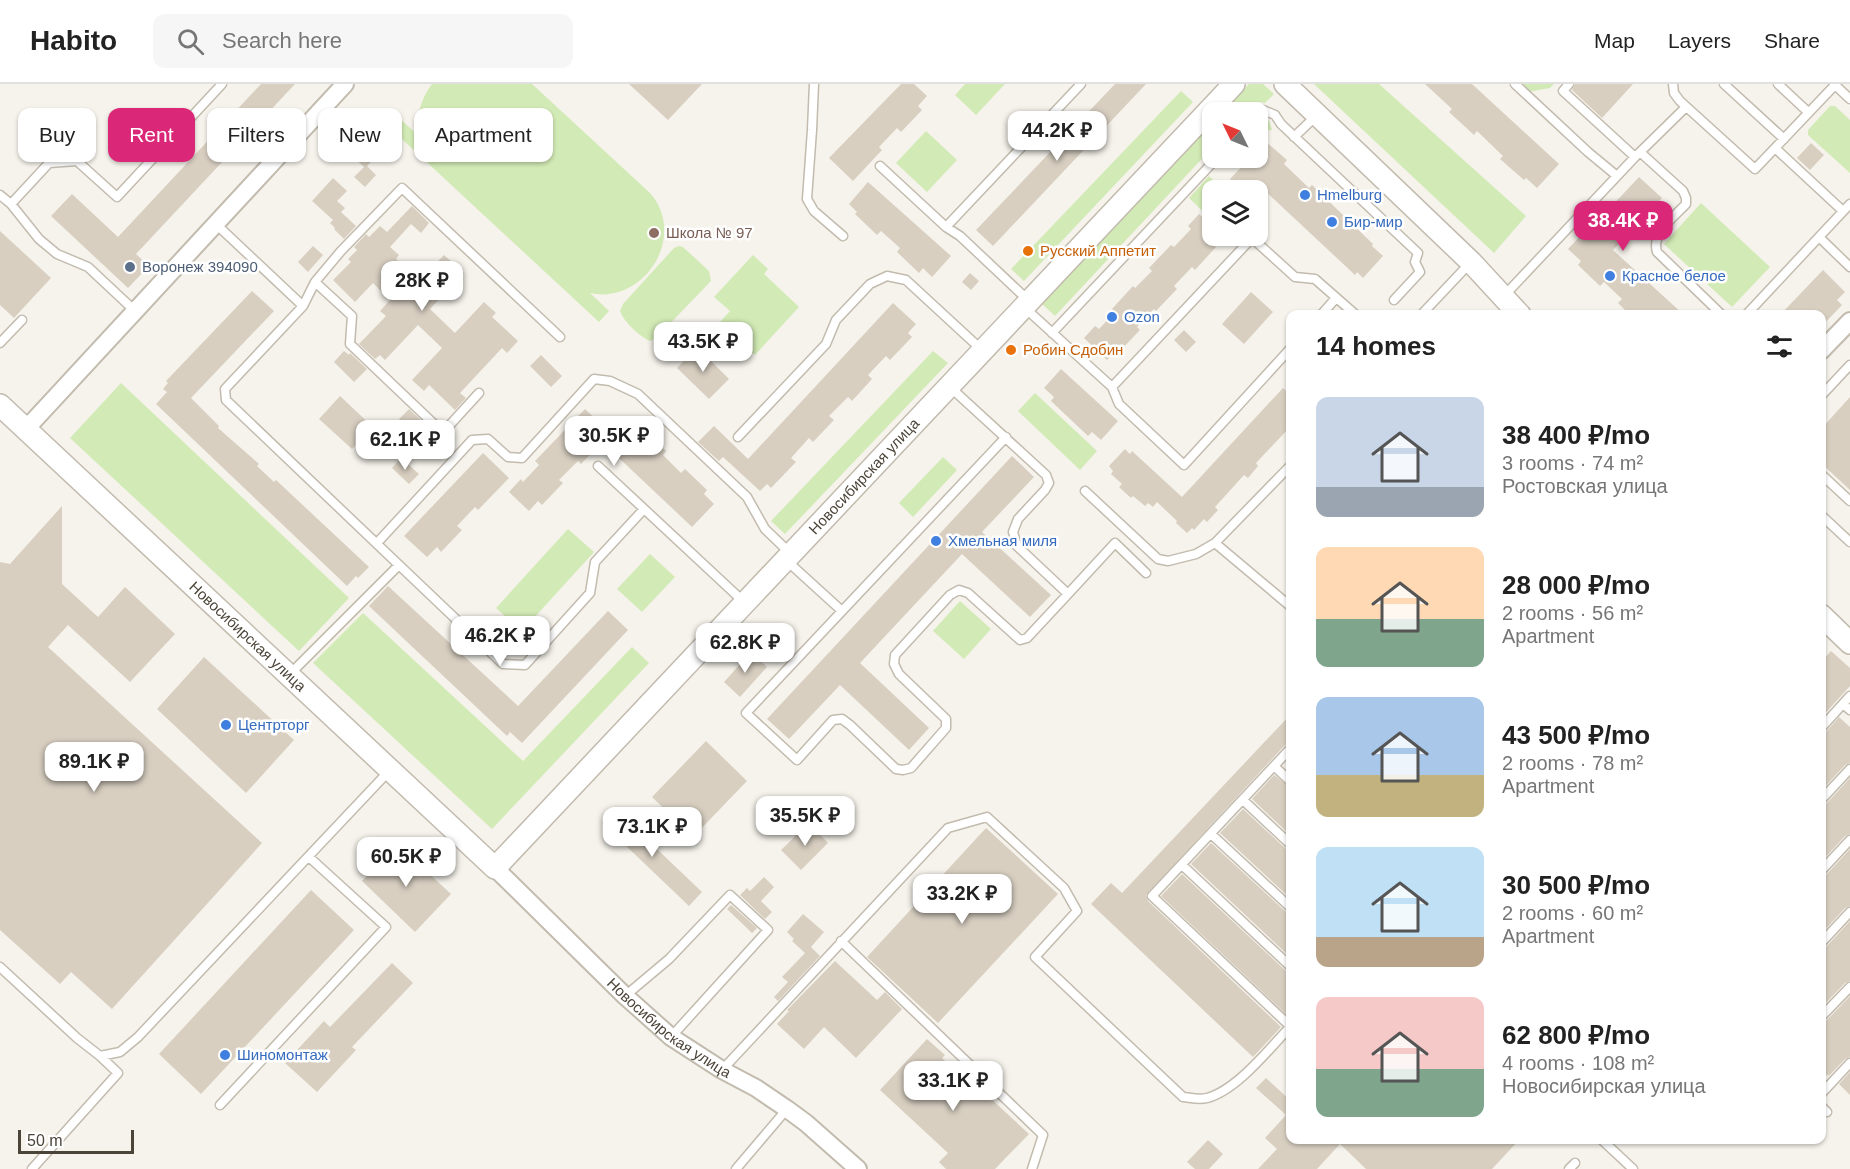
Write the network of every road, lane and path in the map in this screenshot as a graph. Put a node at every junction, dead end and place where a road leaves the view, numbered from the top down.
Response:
1 (222, 84) edge
2 (345, 84) edge
3 (814, 84) edge
4 (1081, 84) edge
5 (1234, 84) edge
6 (1285, 84) edge
7 (1515, 84) edge
8 (1569, 84) edge
9 (1673, 84) edge
10 (1724, 84) edge
11 (1778, 84) edge
12 (1834, 84) edge
13 (1850, 99) edge
14 (1686, 107) junction
15 (1268, 111) edge
16 (1808, 112) junction
17 (1317, 115) junction
18 (1294, 137) junction
19 (1784, 139) junction
20 (1775, 148) junction
21 (1637, 154) junction
22 (880, 166) dead end
23 (1208, 168) edge
24 (1617, 176) junction
25 (0, 195) edge
26 (10, 204) junction
27 (1850, 204) edge
28 (1843, 211) junction
29 (217, 225) junction
30 (946, 227) junction
31 (843, 236) dead end
32 (1819, 237) junction
33 (1471, 262) junction
34 (1850, 267) edge
35 (315, 282) junction
36 (1503, 297) junction
37 (1336, 298) junction
38 (1394, 300) dead end
39 (1027, 305) junction
40 (303, 306) junction
41 (1325, 310) edge
42 (1350, 310) edge
43 (1425, 310) edge
44 (1515, 310) edge
45 (1717, 310) edge
46 (1751, 310) edge
47 (135, 311) junction
48 (22, 320) dead end
49 (1850, 321) edge
50 (1052, 333) junction
51 (560, 337) dead end
52 (0, 343) edge
53 (1826, 346) edge
54 (983, 351) junction
55 (1286, 353) edge
56 (1850, 365) edge
57 (950, 387) junction
58 (1112, 387) junction
59 (1826, 391) edge
60 (479, 393) dead end
61 (0, 405) edge
62 (26, 429) junction
63 (738, 437) dead end
64 (1006, 437) junction
65 (598, 466) dead end
66 (1286, 470) edge
67 (1826, 479) edge
68 (1085, 491) dead end
69 (1850, 501) edge
70 (644, 509) junction
71 (1826, 520) edge
72 (1850, 542) edge
73 (377, 543) junction
74 (1215, 543) junction
75 (789, 557) junction
76 (399, 565) junction
77 (1146, 573) dead end
78 (1068, 594) junction
79 (745, 603) junction
80 (1286, 603) edge
81 (842, 611) junction
82 (1826, 620) edge
83 (1850, 643) edge
84 (289, 675) junction
85 (1850, 696) edge
86 (1846, 707) edge
87 (1826, 724) edge
88 (1286, 753) edge
89 (1274, 766) junction
90 (1850, 769) edge
91 (390, 771) junction
92 (1286, 777) edge
93 (1826, 795) edge
94 (1243, 800) junction
95 (1211, 834) junction
96 (1286, 840) edge
97 (1850, 840) edge
98 (309, 857) junction
99 (1182, 865) junction
100 (1826, 866) edge
101 (495, 868) junction
102 (1286, 903) edge
103 (1850, 912) edge
104 (1826, 938) edge
105 (841, 941) junction
106 (1286, 962) edge
107 (0, 967) edge
108 (1850, 987) edge
109 (625, 996) junction
110 (1826, 1012) edge
111 (1286, 1023) edge
112 (1286, 1031) edge
113 (671, 1037) junction
114 (100, 1056) junction
115 (1850, 1064) edge
116 (722, 1070) junction
117 (1826, 1089) edge
118 (220, 1105) dead end
119 (787, 1109) junction
120 (1606, 1144) edge
121 (32, 1169) edge
122 (736, 1169) edge
123 (858, 1169) edge
124 (1032, 1169) edge
125 (1633, 1169) edge

1 - 26 lane
2 - 29 street
3 - 31 lane
4 - 30 lane
5 - 39 street, Новосибирская улица
6 - 17 street
7 - 24 lane
8 - 21 lane
9 - 14 lane
10 - 19 lane
11 - 16 lane
12 - 13 lane
12 - 16 lane
14 - 20 lane
14 - 21 lane
15 - 18 lane
16 - 19 lane
17 - 18 lane
17 - 33 street
18 - 38 lane
19 - 20 lane
20 - 28 lane
21 - 24 lane
21 - 45 lane
22 - 30 lane
23 - 50 lane
24 - 36 lane
25 - 26 lane
26 - 47 lane
27 - 28 lane
28 - 32 lane
29 - 40 lane
29 - 47 street
30 - 39 lane
32 - 34 lane
32 - 46 lane
33 - 36 street
33 - 43 lane
35 - 40 lane
35 - 51 lane
35 - 60 lane
36 - 44 street
37 - 41 lane
37 - 42 lane
37 - 58 lane
39 - 50 lane
39 - 54 street, Новосибирская улица
40 - 73 lane
47 - 62 street
48 - 52 lane
49 - 53 street
50 - 58 lane
54 - 57 street, Новосибирская улица
54 - 63 lane
55 - 58 lane
56 - 59 lane
57 - 64 lane
57 - 75 street, Новосибирская улица
61 - 62 street, Новосибирская улица
62 - 84 street, Новосибирская улица
64 - 78 lane
64 - 81 lane
65 - 70 lane
66 - 74 lane
67 - 69 lane
68 - 74 lane
70 - 76 lane
70 - 79 lane
71 - 72 lane
73 - 75 lane
73 - 76 lane
74 - 80 lane
75 - 79 street, Новосибирская улица
75 - 81 lane
76 - 84 lane
77 - 78 lane
78 - 81 lane
79 - 101 street, Новосибирская улица
82 - 83 street
84 - 91 street, Новосибирская улица
85 - 86 lane
86 - 87 lane
88 - 89 lane
89 - 92 lane
89 - 94 lane
90 - 93 lane
91 - 98 lane
91 - 101 street, Новосибирская улица
94 - 95 lane
94 - 96 lane
95 - 99 lane
95 - 102 lane
97 - 100 lane
98 - 114 lane
98 - 118 lane
99 - 106 lane
99 - 111 lane
101 - 109 street, Новосибирская улица
103 - 104 lane
105 - 112 lane
105 - 116 lane
105 - 124 lane
107 - 114 lane
108 - 110 lane
109 - 113 street, Новосибирская улица
109 - 113 lane
113 - 116 street, Новосибирская улица
114 - 121 lane
115 - 117 lane
116 - 119 street, Новосибирская улица
119 - 122 lane
119 - 123 street, Новосибирская улица
120 - 125 lane

